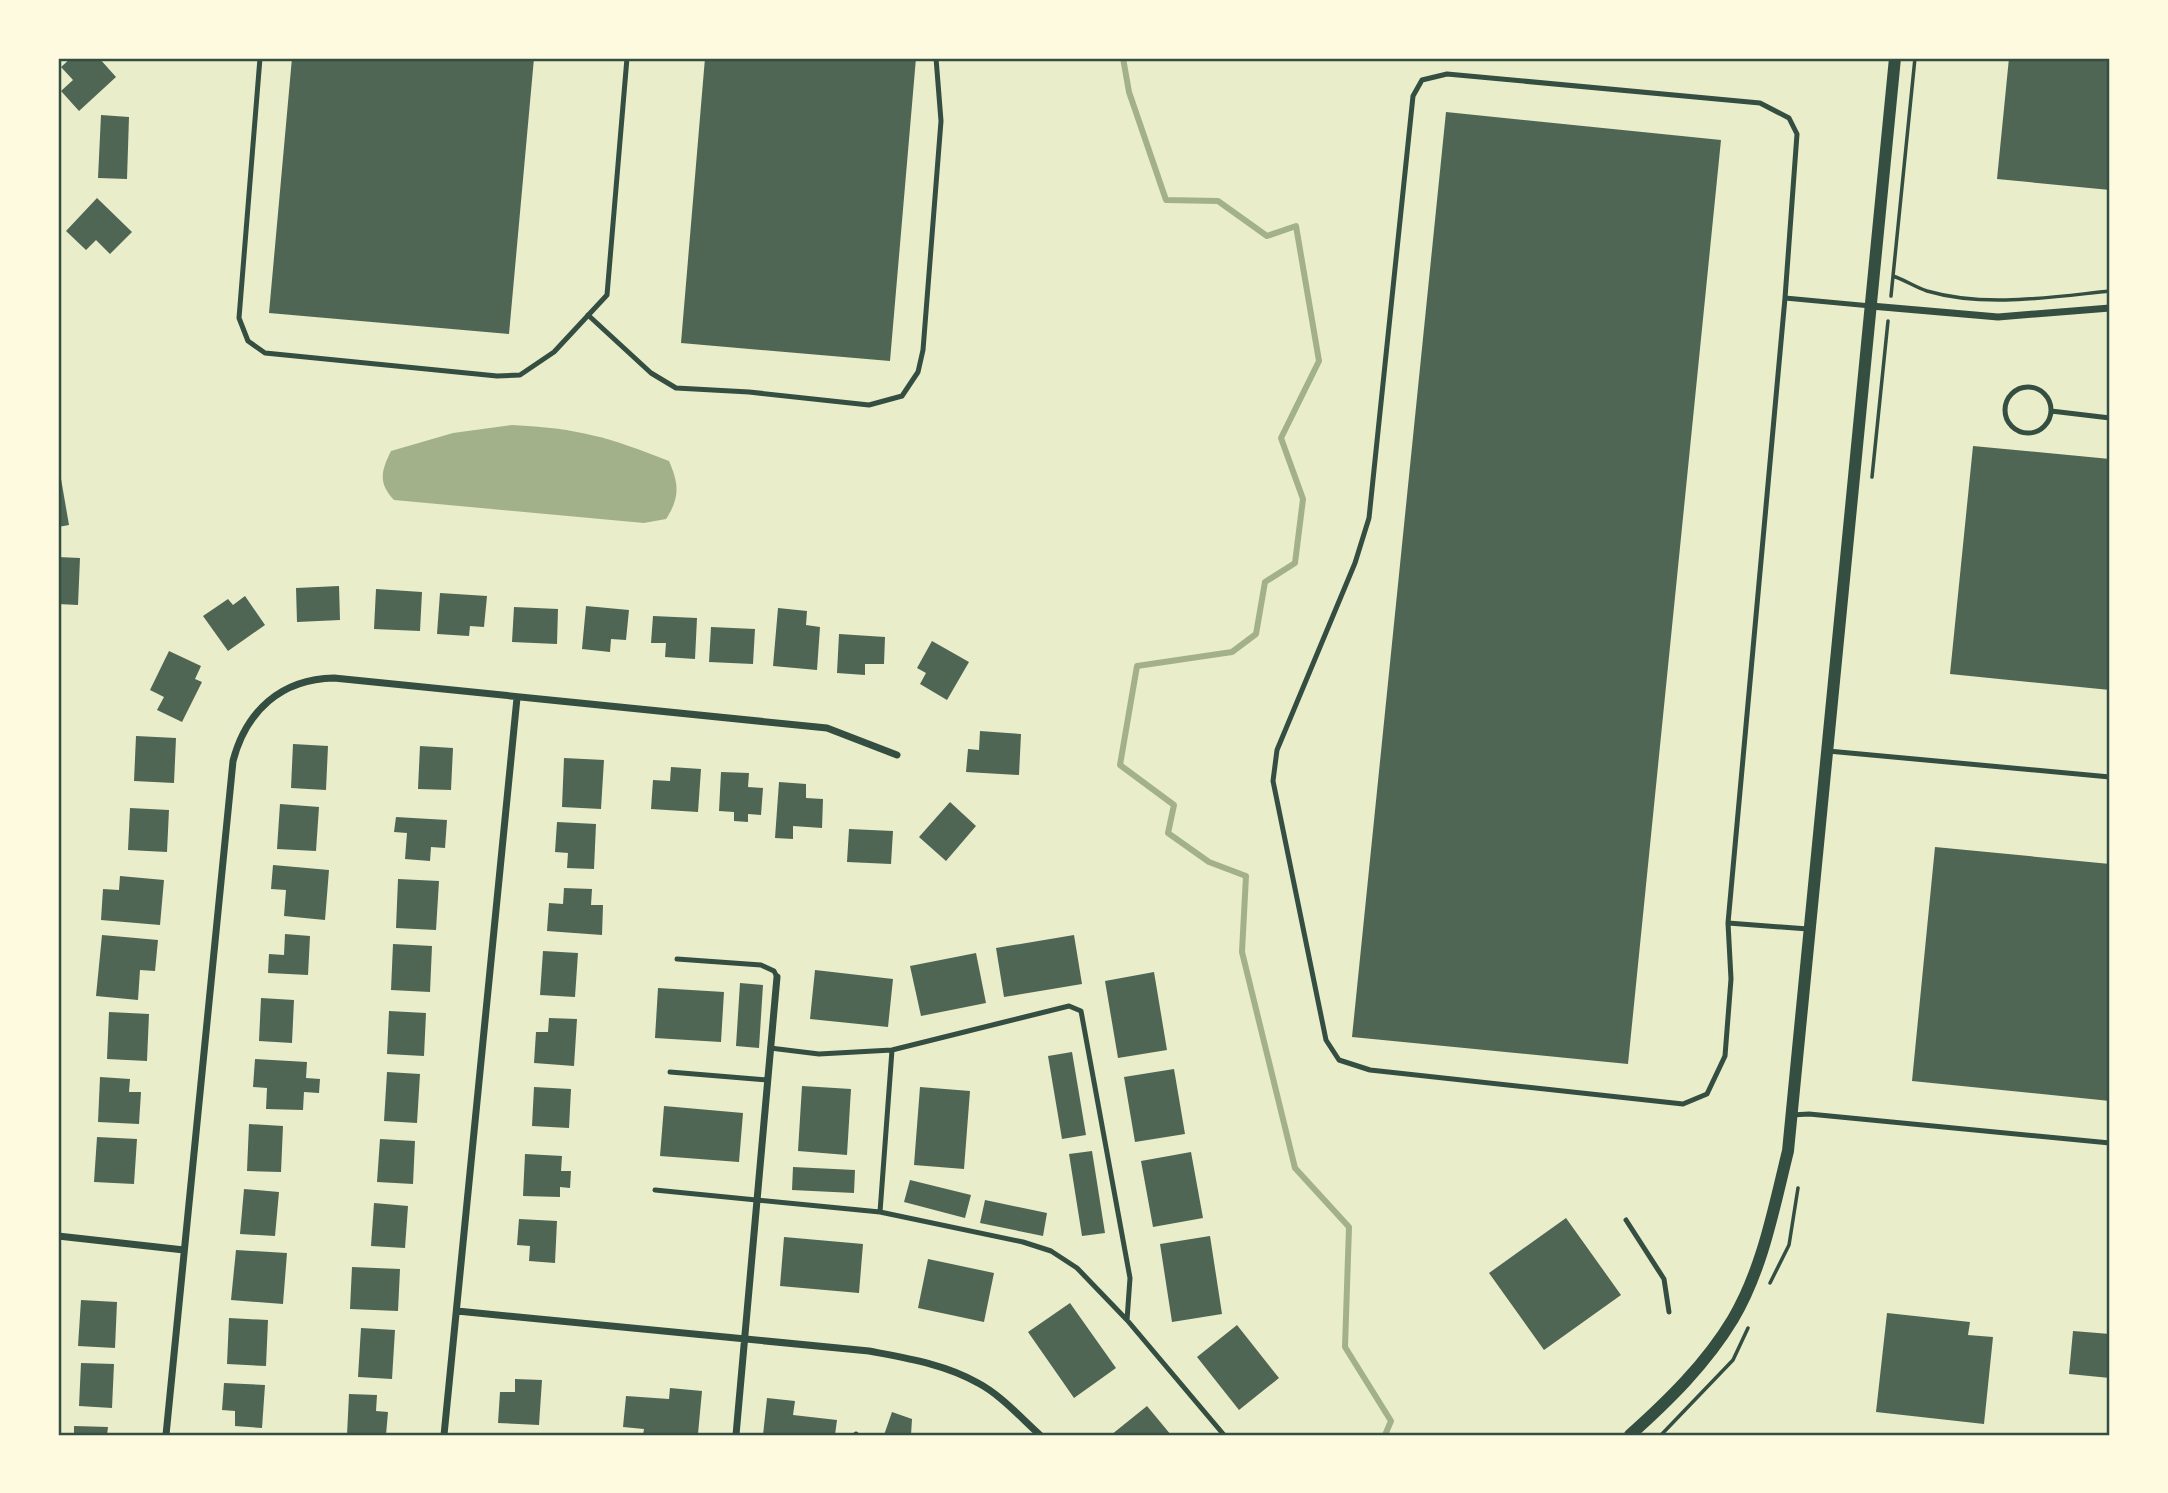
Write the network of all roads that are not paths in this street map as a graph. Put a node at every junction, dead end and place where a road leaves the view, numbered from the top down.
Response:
1 (260, 58) edge
2 (627, 58) edge
3 (936, 58) edge
4 (1895, 58) edge
5 (1785, 299) junction
6 (1871, 306) junction
7 (2110, 308) edge
8 (588, 316) junction
9 (2051, 411) junction
10 (2110, 418) edge
11 (517, 698) junction
12 (1827, 751) junction
13 (897, 755) dead end
14 (2110, 777) edge
15 (1727, 923) junction
16 (1809, 929) junction
17 (677, 959) dead end
18 (778, 977) joint
19 (770, 1048) junction
20 (892, 1050) junction
21 (670, 1072) dead end
22 (768, 1080) junction
23 (1791, 1115) junction
24 (2110, 1143) edge
25 (655, 1190) dead end
26 (757, 1201) junction
27 (880, 1212) junction
28 (1626, 1220) dead end
29 (58, 1236) edge
30 (184, 1250) junction
31 (457, 1311) junction
32 (1669, 1312) dead end
33 (1127, 1320) junction
34 (745, 1339) junction
35 (166, 1435) edge
36 (444, 1435) edge
37 (736, 1435) edge
38 (1040, 1435) edge
39 (1224, 1435) edge
40 (1630, 1435) edge

1 - 8 lane
2 - 8 lane
3 - 8 lane
4 - 6 street
5 - 6 lane
5 - 15 lane
5 - 15 lane
6 - 7 street
6 - 12 street
9 - 9 lane
9 - 10 lane
11 - 13 street
11 - 30 street
11 - 31 street
12 - 14 lane
12 - 16 street
15 - 16 lane
16 - 23 street
17 - 18 lane
18 - 19 street
19 - 20 lane
19 - 22 street
20 - 27 lane
20 - 33 lane
21 - 22 lane
22 - 26 street
23 - 24 lane
23 - 40 street
25 - 26 lane
26 - 27 lane
26 - 34 street
27 - 33 lane
28 - 32 lane
29 - 30 street
30 - 35 street
31 - 34 street
31 - 36 street
33 - 39 lane
34 - 37 street
34 - 38 street

